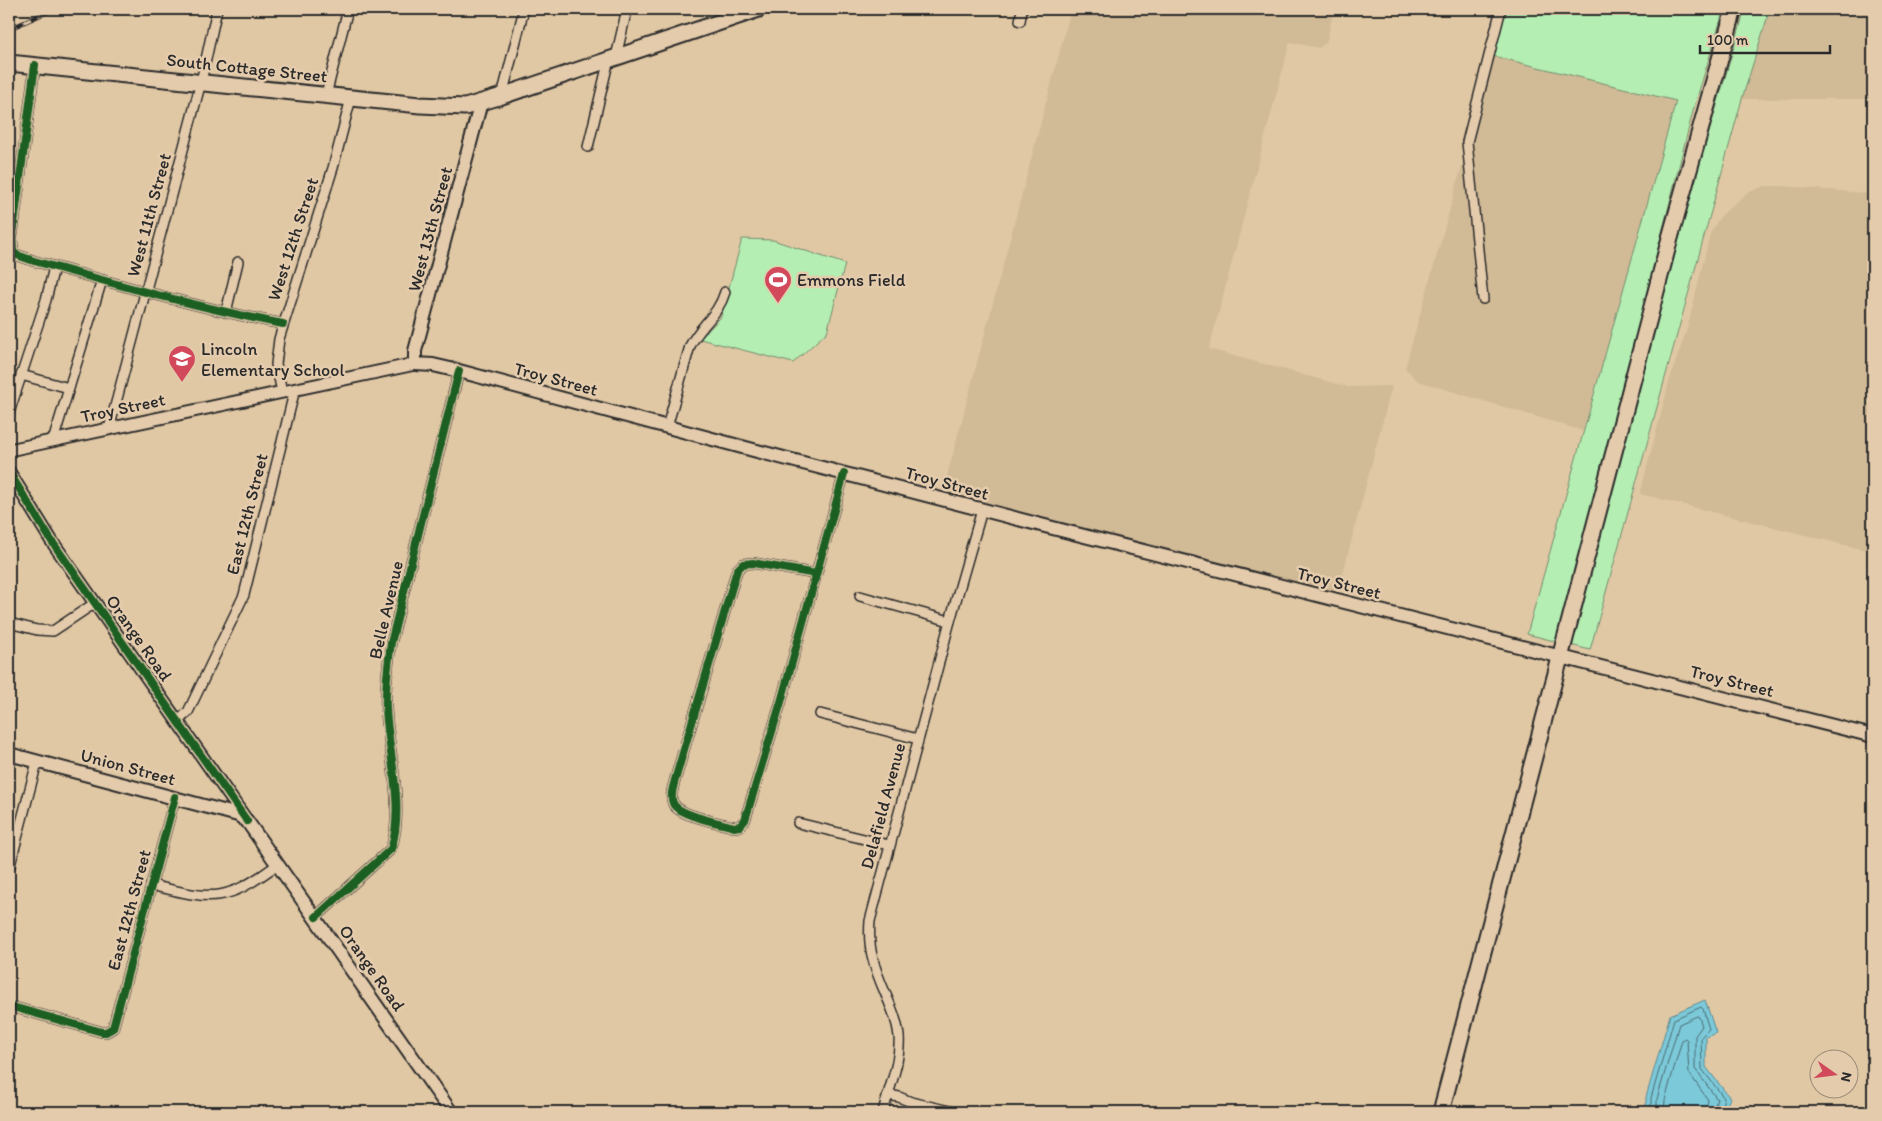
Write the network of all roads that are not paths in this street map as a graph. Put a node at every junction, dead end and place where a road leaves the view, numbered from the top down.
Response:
1 (217, 9) edge
2 (348, 9) edge
3 (524, 9) edge
4 (627, 9) edge
5 (759, 9) edge
6 (1022, 9) edge
7 (1502, 9) edge
8 (1734, 9) edge
9 (728, 14) edge
10 (1020, 21) dead end
11 (612, 58) junction
12 (9, 62) edge
13 (35, 65) junction
14 (201, 82) junction
15 (326, 95) junction
16 (502, 96) junction
17 (351, 98) junction
18 (482, 102) junction
19 (588, 147) dead end
20 (238, 262) dead end
21 (54, 267) junction
22 (102, 280) junction
23 (146, 291) junction
24 (725, 292) dead end
25 (1484, 299) dead end
26 (226, 312) junction
27 (283, 324) junction
28 (415, 364) junction
29 (460, 370) junction
30 (21, 375) junction
31 (69, 388) junction
32 (295, 389) junction
33 (282, 392) junction
34 (9, 413) edge
35 (667, 427) junction
36 (109, 429) junction
37 (53, 441) junction
38 (9, 450) edge
39 (9, 472) edge
40 (844, 474) junction
41 (982, 510) junction
42 (816, 574) junction
43 (860, 596) dead end
44 (95, 603) junction
45 (950, 621) junction
46 (9, 623) edge
47 (1560, 656) junction
48 (820, 714) dead end
49 (178, 721) junction
50 (1873, 736) edge
51 (918, 739) junction
52 (9, 754) edge
53 (37, 762) junction
54 (175, 797) junction
55 (242, 818) junction
56 (798, 823) dead end
57 (889, 845) junction
58 (278, 864) junction
59 (9, 869) edge
60 (151, 885) junction
61 (316, 917) junction
62 (9, 1006) edge
63 (888, 1095) junction
64 (912, 1102) junction
65 (451, 1112) edge
66 (883, 1112) edge
67 (909, 1112) edge
68 (954, 1112) edge
69 (1441, 1112) edge

1 - 14 street, West 11th Street
2 - 15 street
3 - 16 street
4 - 11 street
5 - 9 main road, South Cottage Street
6 - 10 street
7 - 25 street
8 - 47 main road
9 - 11 main road, South Cottage Street
11 - 16 main road, South Cottage Street
11 - 19 street
12 - 13 main road, South Cottage Street
13 - 14 main road, South Cottage Street
13 - 21 street
14 - 15 main road, South Cottage Street
14 - 23 street, West 11th Street
15 - 17 main road, South Cottage Street
16 - 18 main road, South Cottage Street
17 - 18 main road, South Cottage Street
17 - 27 street, West 12th Street
18 - 28 main road, West 13th Street
20 - 26 street
21 - 22 street
21 - 30 street
22 - 23 street
22 - 31 street
23 - 26 street
23 - 36 street, West 11th Street
24 - 35 street
26 - 27 street
27 - 33 street, West 12th Street
28 - 29 main road, Troy Street
28 - 32 street, Troy Street
29 - 35 main road, Troy Street
29 - 61 street, Belle Avenue
30 - 31 street
30 - 34 street
31 - 37 street
32 - 33 street, Troy Street
32 - 49 street, East 12th Street
33 - 36 street, Troy Street
35 - 40 main road, Troy Street
36 - 37 street, Troy Street
37 - 38 street, Troy Street
39 - 44 street, Orange Road
40 - 41 main road, Troy Street
40 - 42 street
41 - 45 street, Delafield Avenue
41 - 47 main road, Troy Street
42 - 42 street
43 - 45 street
44 - 46 street
44 - 49 street, Orange Road
45 - 51 street, Delafield Avenue
47 - 50 main road, Troy Street
47 - 69 main road
48 - 51 street
49 - 55 street, Orange Road
51 - 57 street, Delafield Avenue
52 - 53 main road, Union Street
53 - 54 main road, Union Street
53 - 59 street
54 - 55 main road, Union Street
54 - 60 street, East 12th Street
55 - 58 main road, Orange Road
56 - 57 street
57 - 63 street, Delafield Avenue
58 - 60 street
58 - 61 main road, Orange Road
60 - 62 street, East 12th Street
61 - 65 main road, Orange Road
63 - 64 street
63 - 66 street, Delafield Avenue
64 - 67 street
64 - 68 street

